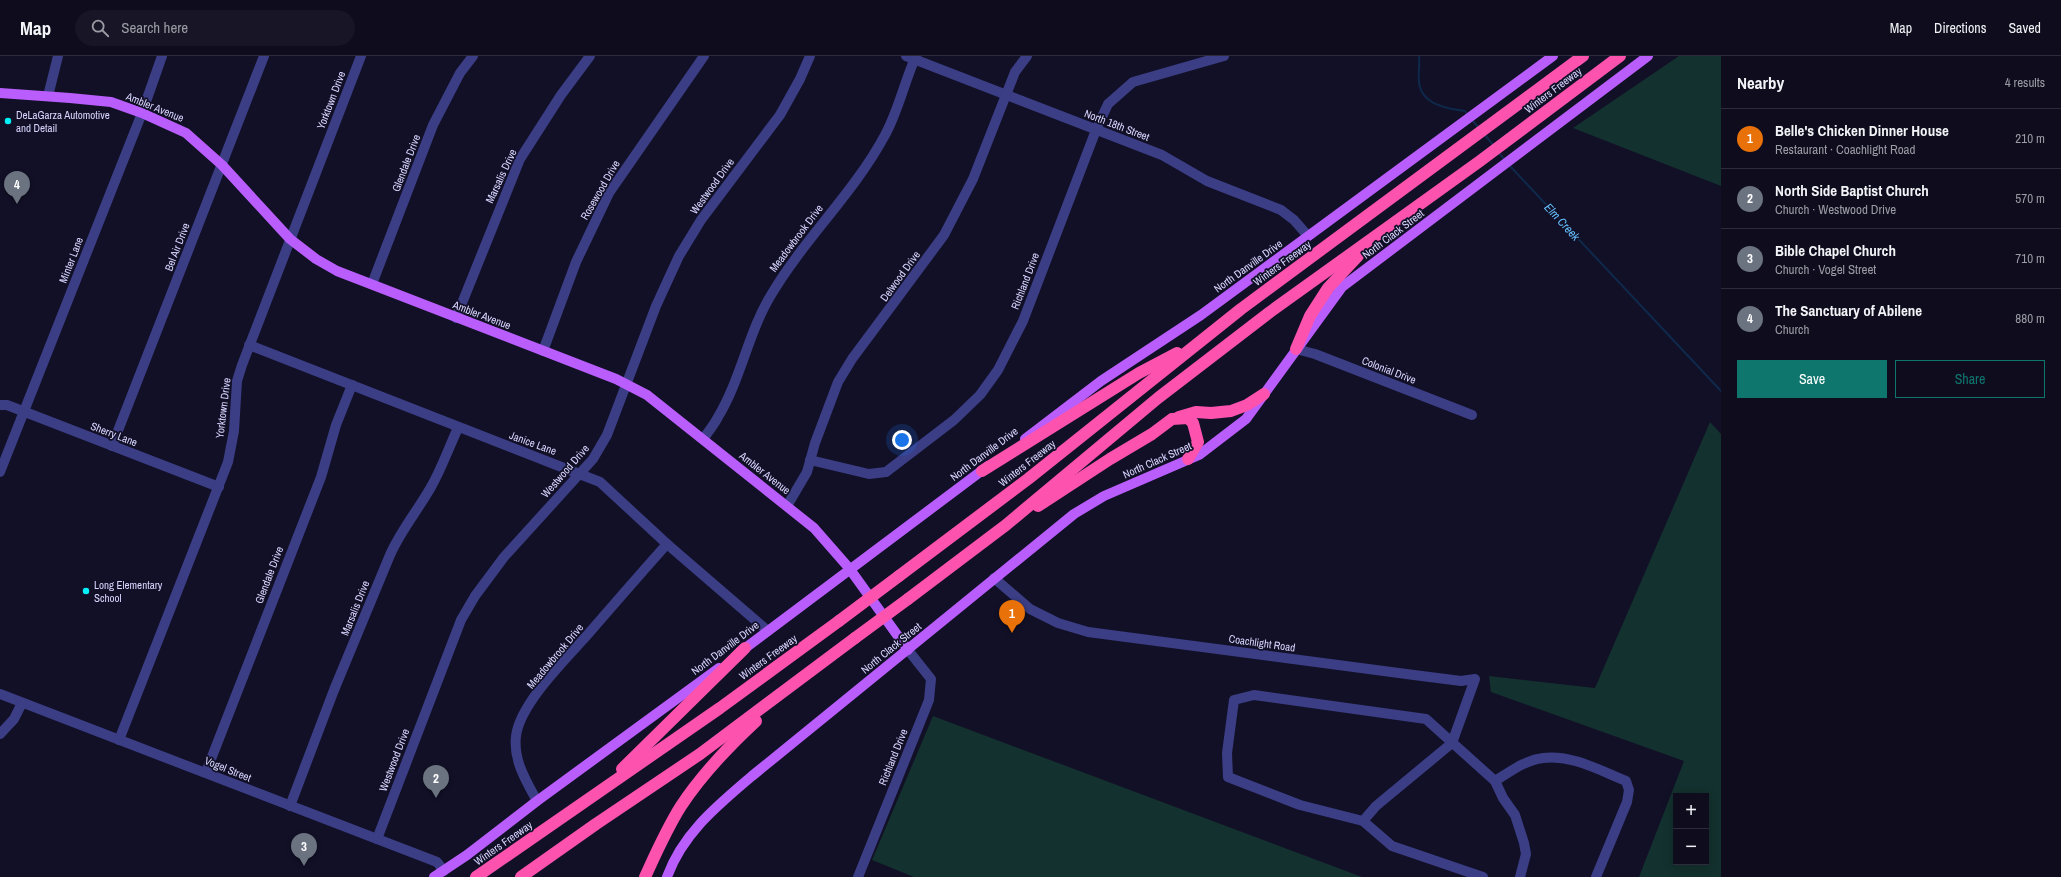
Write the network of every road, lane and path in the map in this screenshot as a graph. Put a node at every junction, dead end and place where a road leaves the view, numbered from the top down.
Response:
1 (58, 56) edge
2 (162, 56) edge
3 (264, 56) edge
4 (361, 56) edge
5 (473, 56) edge
6 (590, 56) edge
7 (704, 56) edge
8 (810, 56) edge
9 (1027, 56) edge
10 (1224, 56) edge
11 (1553, 56) edge
12 (1583, 56) edge
13 (1620, 56) edge
14 (1648, 56) edge
15 (912, 57) edge
16 (0, 93) edge
17 (1006, 94) junction
18 (48, 96) junction
19 (142, 113) junction
20 (1096, 130) junction
21 (222, 165) junction
22 (1387, 228) junction
23 (1308, 236) junction
24 (290, 239) junction
25 (372, 284) junction
26 (456, 318) junction
27 (1201, 341) junction
28 (249, 345) junction
29 (1296, 349) junction
30 (543, 351) junction
31 (627, 384) junction
32 (352, 385) junction
33 (1264, 394) junction
34 (0, 405) edge
35 (24, 412) junction
36 (1472, 415) dead end
37 (1172, 419) junction
38 (458, 428) junction
39 (703, 440) junction
40 (112, 446) junction
41 (1188, 459) junction
42 (810, 460) junction
43 (982, 471) junction
44 (0, 472) edge
45 (581, 473) junction
46 (219, 487) junction
47 (787, 506) junction
48 (1006, 525) junction
49 (667, 544) junction
50 (850, 568) junction
51 (994, 578) junction
52 (768, 631) junction
53 (745, 648) junction
54 (908, 650) junction
55 (808, 675) junction
56 (0, 694) edge
57 (22, 703) junction
58 (0, 734) edge
59 (119, 740) junction
60 (1452, 743) junction
61 (206, 772) junction
62 (1495, 781) junction
63 (537, 801) junction
64 (584, 802) junction
65 (290, 806) junction
66 (1363, 821) junction
67 (377, 839) junction
68 (444, 870) junction
69 (478, 875) edge
70 (434, 877) edge
71 (521, 877) edge
72 (647, 877) edge
73 (667, 877) edge
74 (858, 877) edge
75 (1482, 877) edge
76 (1520, 877) edge
77 (1596, 877) edge

1 - 18 street
2 - 19 street, Minter Lane
3 - 21 street, Bel Air Drive
4 - 24 street, Yorktown Drive
5 - 25 street, Glendale Drive
6 - 26 street, Marsalis Drive
7 - 30 street, Rosewood Drive
8 - 31 street, Westwood Drive
9 - 17 street, Delwood Drive
10 - 20 street, Richland Drive
11 - 23 main road, North Danville Drive
12 - 27 highway, Winters Freeway
13 - 22 highway, Winters Freeway
14 - 29 main road, North Clack Street
15 - 17 street, North 18th Street
15 - 39 street, Meadowbrook Drive
16 - 18 main road, Ambler Avenue
17 - 20 street, North 18th Street
17 - 42 street, Delwood Drive
18 - 19 main road, Ambler Avenue
19 - 21 main road, Ambler Avenue
19 - 35 street, Minter Lane
20 - 23 street, North 18th Street
20 - 42 street, Richland Drive
21 - 24 main road, Ambler Avenue
21 - 40 street, Bel Air Drive
22 - 29 highway
22 - 48 highway, Winters Freeway
23 - 43 main road, North Danville Drive
24 - 25 main road, Ambler Avenue
24 - 28 street, Yorktown Drive
25 - 26 main road, Ambler Avenue
26 - 30 main road, Ambler Avenue
27 - 43 highway
27 - 64 highway, Winters Freeway, bridge
28 - 32 street, Janice Lane
28 - 46 street, Yorktown Drive
29 - 33 main road, North Clack Street
29 - 36 street, Colonial Drive
30 - 31 main road, Ambler Avenue
31 - 39 main road, Ambler Avenue
31 - 45 street, Westwood Drive
32 - 38 street, Janice Lane
32 - 61 street, Glendale Drive
33 - 37 highway
33 - 41 main road, North Clack Street
34 - 35 street, Sherry Lane
35 - 40 street, Sherry Lane
35 - 44 street, Minter Lane
37 - 41 highway
37 - 48 highway
38 - 45 street, Janice Lane
38 - 65 street, Marsalis Drive
39 - 47 main road, Ambler Avenue
40 - 46 street, Sherry Lane
41 - 51 main road, North Clack Street
42 - 47 street, Delwood Drive
43 - 50 main road, North Danville Drive
45 - 49 street, Janice Lane
45 - 67 street, Westwood Drive
46 - 59 street, Yorktown Drive
47 - 50 main road, Ambler Avenue
48 - 55 highway, Winters Freeway, bridge
49 - 52 street, Janice Lane
49 - 63 street, Meadowbrook Drive
50 - 52 main road, North Danville Drive
50 - 54 main road, Ambler Avenue
51 - 54 main road, North Clack Street
51 - 60 street, Coachlight Road
52 - 53 main road, North Danville Drive
53 - 63 main road, North Danville Drive
53 - 64 highway
54 - 73 main road, North Clack Street
54 - 74 street, Richland Drive
55 - 71 highway, Winters Freeway
55 - 72 highway
56 - 57 street, Vogel Street
57 - 58 street
57 - 59 street, Vogel Street
59 - 61 street, Vogel Street
60 - 62 street
60 - 66 street
60 - 66 street
61 - 65 street, Vogel Street
62 - 76 street
62 - 77 street
63 - 68 main road, North Danville Drive
64 - 69 highway, Winters Freeway
65 - 67 street, Vogel Street
66 - 75 street
67 - 68 street, Vogel Street
68 - 70 main road, North Danville Drive

